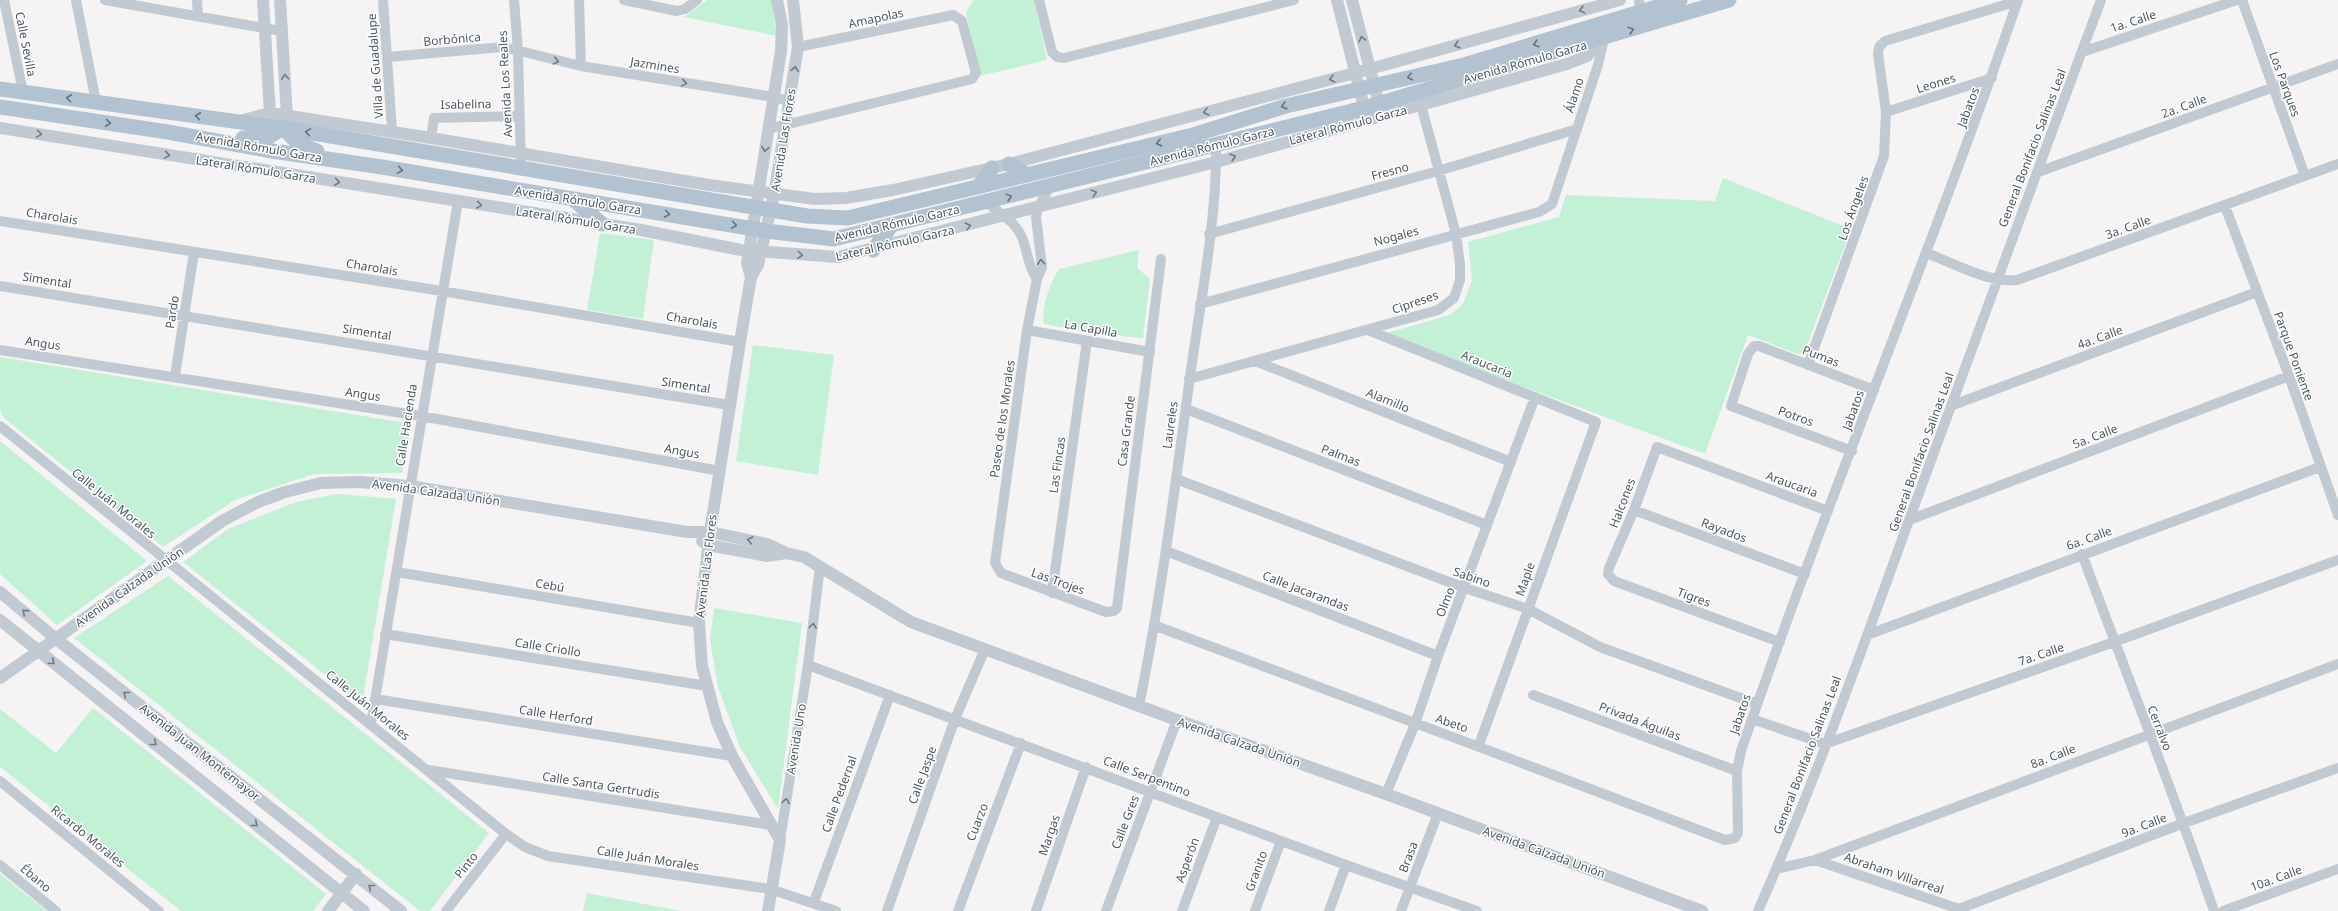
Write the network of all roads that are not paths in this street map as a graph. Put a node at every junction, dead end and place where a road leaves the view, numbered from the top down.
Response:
1 (4, 0) edge
2 (76, 0) edge
3 (105, 0) edge
4 (197, 0) edge
5 (263, 0) edge
6 (280, 0) edge
7 (383, 0) edge
8 (514, 0) edge
9 (579, 0) edge
10 (624, 0) edge
11 (697, 0) edge
12 (777, 0) edge
13 (792, 0) edge
14 (1039, 0) edge
15 (1294, 0) edge
16 (1337, 0) edge
17 (1352, 0) edge
18 (1620, 0) edge
19 (1680, 0) edge
20 (1729, 0) edge
21 (2102, 0) edge
22 (2237, 0) edge
23 (2242, 0) edge
24 (2018, 1) edge
25 (142, 3) edge
26 (1639, 6) edge
27 (198, 16) junction
28 (265, 28) junction
29 (281, 31) junction
30 (1602, 39) junction
31 (798, 47) junction
32 (518, 51) junction
33 (2082, 52) junction
34 (387, 57) junction
35 (2338, 64) edge
36 (581, 66) junction
37 (1369, 70) junction
38 (1355, 73) junction
39 (1992, 78) junction
40 (1374, 85) junction
41 (0, 89) edge
42 (1359, 89) junction
43 (2272, 89) junction
44 (23, 92) junction
45 (774, 97) junction
46 (789, 101) junction
47 (96, 102) junction
48 (1420, 105) junction
49 (0, 108) edge
50 (1380, 110) junction
51 (1886, 112) junction
52 (270, 113) junction
53 (1366, 114) junction
54 (519, 116) junction
55 (236, 122) junction
56 (285, 122) junction
57 (785, 125) junction
58 (0, 128) edge
59 (768, 129) junction
60 (1577, 129) junction
61 (392, 131) junction
62 (168, 132) junction
63 (431, 138) junction
64 (1216, 146) junction
65 (1568, 159) joint
66 (521, 161) junction
67 (1216, 162) junction
68 (1009, 164) junction
69 (2338, 164) edge
70 (382, 167) junction
71 (992, 168) junction
72 (1438, 172) junction
73 (2038, 172) junction
74 (1027, 175) junction
75 (2305, 176) junction
76 (979, 186) junction
77 (1050, 186) junction
78 (758, 192) junction
79 (774, 195) junction
80 (574, 200) junction
81 (458, 201) junction
82 (986, 202) junction
83 (2225, 206) junction
84 (755, 207) junction
85 (1038, 208) junction
86 (771, 210) junction
87 (1002, 217) junction
88 (848, 218) junction
89 (0, 221) edge
90 (602, 224) junction
91 (891, 226) junction
92 (762, 228) junction
93 (1209, 234) junction
94 (1456, 234) junction
95 (873, 250) junction
96 (749, 251) junction
97 (194, 252) junction
98 (761, 252) junction
99 (1926, 253) junction
100 (1161, 258) dead end
101 (751, 277) junction
102 (1037, 279) junction
103 (1996, 279) junction
104 (0, 286) edge
105 (442, 291) junction
106 (2257, 292) junction
107 (1200, 304) junction
108 (184, 315) junction
109 (1027, 330) junction
110 (1368, 330) junction
111 (1087, 340) junction
112 (740, 342) junction
113 (0, 350) edge
114 (1150, 352) junction
115 (431, 355) junction
116 (1255, 361) junction
117 (1808, 365) junction
118 (175, 376) junction
119 (2289, 376) junction
120 (1189, 379) junction
121 (1874, 390) junction
122 (1535, 397) junction
123 (729, 405) junction
124 (1953, 405) junction
125 (1731, 406) joint
126 (1186, 410) junction
127 (421, 416) junction
128 (1596, 422) joint
129 (0, 426) edge
130 (1657, 447) joint
131 (1852, 451) junction
132 (1511, 462) junction
133 (2320, 467) junction
134 (720, 471) junction
135 (1176, 479) junction
136 (410, 486) junction
137 (1634, 510) junction
138 (1828, 511) junction
139 (2338, 515) edge
140 (1909, 520) junction
141 (1486, 525) junction
142 (687, 532) junction
143 (710, 532) junction
144 (708, 545) junction
145 (1166, 551) junction
146 (786, 553) junction
147 (2082, 554) junction
148 (2338, 560) edge
149 (166, 561) junction
150 (995, 564) joint
151 (820, 566) junction
152 (1609, 568) joint
153 (397, 572) junction
154 (1805, 574) junction
155 (1465, 588) junction
156 (0, 592) edge
157 (1052, 593) junction
158 (1117, 608) joint
159 (1528, 609) junction
160 (0, 620) edge
161 (699, 623) junction
162 (1156, 626) junction
163 (385, 634) junction
164 (1868, 635) junction
165 (56, 638) junction
166 (1780, 642) junction
167 (2114, 642) junction
168 (985, 649) junction
169 (38, 651) junction
170 (1438, 656) junction
171 (2338, 664) edge
172 (808, 665) junction
173 (0, 678) edge
174 (707, 686) junction
175 (890, 695) junction
176 (1533, 695) dead end
177 (375, 699) junction
178 (1757, 704) junction
179 (1139, 706) junction
180 (956, 719) junction
181 (1752, 719) junction
182 (1177, 720) junction
183 (371, 724) junction
184 (1415, 724) junction
185 (2148, 734) junction
186 (1021, 743) junction
187 (1825, 744) junction
188 (1479, 745) junction
189 (732, 756) junction
190 (1086, 767) junction
191 (2338, 768) edge
192 (428, 770) junction
193 (1737, 771) junction
194 (0, 781) edge
195 (1150, 792) junction
196 (1386, 794) junction
197 (1438, 813) junction
198 (1217, 817) junction
199 (2184, 823) junction
200 (770, 825) junction
201 (506, 834) junction
202 (1738, 834) joint
203 (780, 840) junction
204 (1281, 841) junction
205 (1815, 860) junction
206 (0, 865) edge
207 (1346, 865) junction
208 (1776, 869) junction
209 (2338, 869) edge
210 (356, 874) junction
211 (1410, 886) junction
212 (770, 890) junction
213 (342, 893) junction
214 (814, 902) junction
215 (1962, 910) edge
216 (56, 911) edge
217 (159, 911) edge
218 (328, 911) edge
219 (364, 911) edge
220 (402, 911) edge
221 (446, 911) edge
222 (768, 911) edge
223 (836, 911) edge
224 (887, 911) edge
225 (958, 911) edge
226 (1036, 911) edge
227 (1106, 911) edge
228 (1182, 911) edge
229 (1255, 911) edge
230 (1329, 911) edge
231 (1401, 911) edge
232 (1476, 911) edge
233 (1701, 911) edge
234 (1758, 911) edge
235 (2214, 911) edge
236 (2223, 911) edge

1 - 44 street, Calle Sevilla
2 - 47 street
3 - 25 street
4 - 27 street
5 - 28 street
6 - 29 street
7 - 34 street, Villa de Guadalupe
8 - 32 street, Avenida Los Reales
9 - 36 street
10 - 11 street
12 - 45 street, Avenida Las Flores
13 - 31 street, Avenida Las Flores
14 - 15 street
16 - 38 street
37 -> 17 street
18 -> 37 street
19 - 26 main road, Avenida Rómulo Garza
30 -> 20 main road, Avenida Rómulo Garza
21 - 33 street, General Bonifacio Salinas Leal
22 - 33 street, 1a. Calle
23 - 43 street, Los Parques
24 - 39 street, Jabatos
24 - 51 street, Los Ángeles
25 - 27 street
26 -> 40 main road, Avenida Rómulo Garza
27 - 28 street
28 - 29 street
28 - 52 street
56 -> 29 street
30 - 48 street, Lateral Rómulo Garza
30 - 50 main road, Avenida Rómulo Garza
30 - 60 street, Álamo
46 -> 31 street, Avenida Las Flores
31 - 57 street, Amapolas
32 - 34 street, Borbónica
32 -> 36 street, Jazmines
32 - 54 street, Avenida Los Reales
33 - 73 street, General Bonifacio Salinas Leal
34 - 61 street, Villa de Guadalupe
35 - 43 street, 2a. Calle
36 -> 45 street, Jazmines
37 - 38 street
37 - 40 street
38 - 42 street
38 -> 68 street
39 - 51 street, Leones
39 - 99 street, Jabatos
40 - 42 main road, Avenida Rómulo Garza
40 - 50 street
41 - 44 main road, Avenida Rómulo Garza
42 - 53 street
42 -> 74 main road, Avenida Rómulo Garza
43 - 73 street, 2a. Calle
43 - 75 street, Los Parques
47 -> 44 main road, Avenida Rómulo Garza
45 - 46 street, Jazmines
45 - 59 street, Avenida Las Flores
46 - 57 street, Avenida Las Flores
55 -> 47 main road, Avenida Rómulo Garza
48 - 50 street, Lateral Rómulo Garza
48 - 72 street, Cipreses
49 -> 62 main road, Avenida Rómulo Garza
50 - 53 main road, Avenida Rómulo Garza
51 - 117 street, Los Ángeles
52 - 55 street
52 - 56 street
53 - 64 main road, Avenida Rómulo Garza
67 -> 53 street, Lateral Rómulo Garza
54 - 63 street, Isabelina
54 - 66 street, Avenida Los Reales
55 - 56 main road, Avenida Rómulo Garza
56 - 61 street
56 - 62 main road
66 -> 56 main road, Avenida Rómulo Garza
56 - 70 main road
57 - 59 street
57 - 79 street, Avenida Las Flores
58 -> 81 street, Lateral Rómulo Garza
59 -> 78 street, Avenida Las Flores
60 - 65 street, Álamo
60 - 72 street, Fresno
61 - 63 street
62 - 70 main road, Avenida Rómulo Garza
63 - 66 street
64 - 67 street, Laureles
64 - 77 main road, Avenida Rómulo Garza
65 - 94 street, Nogales
66 - 78 street
66 - 84 main road, Avenida Rómulo Garza
85 -> 67 street, Lateral Rómulo Garza
67 - 93 street, Laureles
68 - 71 street
68 - 74 main road
69 - 75 street, 3a. Calle
70 -> 80 main road, Avenida Rómulo Garza
71 - 76 main road
71 - 79 street
72 - 93 street, Fresno
72 - 94 street, Cipreses
73 - 103 street, General Bonifacio Salinas Leal
74 - 76 main road, Avenida Rómulo Garza
75 - 83 street, 3a. Calle
76 - 88 main road, Avenida Rómulo Garza
82 -> 77 main road, Avenida Rómulo Garza
77 - 85 street, Paseo de los Morales
78 - 79 street
78 - 84 street, Avenida Las Flores
79 - 86 street, Avenida Las Flores
80 - 90 main road
80 -> 92 main road, Avenida Rómulo Garza
81 -> 90 street, Lateral Rómulo Garza
81 - 105 street, Calle Hacienda
82 - 87 street
82 - 91 main road, Avenida Rómulo Garza
83 - 103 street, 3a. Calle
83 - 106 street, Parque Poniente
84 - 86 main road, Avenida Rómulo Garza
84 - 92 street, Avenida Las Flores
85 - 87 street, Lateral Rómulo Garza
102 -> 85 street, Paseo de los Morales
86 - 88 main road, Avenida Rómulo Garza
86 - 92 street, Avenida Las Flores
95 -> 87 street, Lateral Rómulo Garza
87 - 102 street
88 - 92 main road
89 - 97 street, Charolais
90 - 96 street, Lateral Rómulo Garza
91 - 92 main road, Avenida Rómulo Garza
91 - 95 main road
92 - 96 street, Avenida Las Flores
92 - 98 street, Avenida Las Flores
93 - 107 street, Laureles
94 - 107 street, Nogales
94 - 110 street, Cipreses
98 -> 95 street, Lateral Rómulo Garza
96 - 98 street, Lateral Rómulo Garza
96 - 101 street, Avenida Las Flores
97 - 105 street, Charolais
97 - 108 street, Pardo
98 - 101 street, Avenida Las Flores
99 - 103 street, 3a. Calle
99 - 121 street, Jabatos
100 - 114 street, Casa Grande
101 - 112 street, Avenida Las Flores
102 - 109 street, Paseo de los Morales
103 - 124 street, General Bonifacio Salinas Leal
104 - 108 street, Simental
105 - 112 street, Charolais
105 - 115 street, Calle Hacienda
106 - 119 street, Parque Poniente
106 - 124 street, 4a. Calle
107 - 120 street, Laureles
108 - 115 street, Simental
108 - 118 street, Pardo
109 - 111 street, La Capilla
109 - 150 street, Paseo de los Morales
110 - 116 street, Cipreses
110 - 122 street, Araucaria
111 - 114 street, La Capilla
111 - 157 street, Las Fincas
112 - 123 street, Avenida Las Flores
113 - 118 street, Angus
114 - 158 street, Casa Grande
115 - 123 street, Simental
115 - 127 street, Calle Hacienda
116 - 120 street, Cipreses
116 - 132 street, Alamillo
117 - 121 street, Pumas
117 - 125 street, Pumas
118 - 127 street, Angus
119 - 133 street, Parque Poniente
119 - 140 street, 5a. Calle
120 - 126 street, Laureles
121 - 131 street, Jabatos
122 - 128 street, Araucaria
122 - 132 street, Olmo
123 - 134 street, Avenida Las Flores
124 - 140 street, General Bonifacio Salinas Leal
125 - 131 street, Potros
126 - 135 street, Laureles
126 - 141 street, Palmas
127 - 134 street, Angus
127 - 136 street, Calle Hacienda
128 - 159 street, Maple
129 - 149 street, Calle Juán Morales
130 - 137 street, Halcones
130 - 138 street, Araucaria
131 - 138 street, Jabatos
132 - 141 street, Olmo
133 - 139 street, Parque Poniente
133 - 147 street, 6a. Calle
134 - 143 street, Avenida Las Flores
135 - 145 street, Laureles
135 - 155 street, Sabino
136 - 142 street, Avenida Calzada Unión
136 - 149 street, Avenida Calzada Unión
136 - 153 street, Calle Hacienda
137 - 152 street, Halcones
137 - 154 street, Rayados
138 - 154 street, Jabatos
140 - 164 street, General Bonifacio Salinas Leal
141 - 155 street, Olmo
142 - 143 street, Avenida Calzada Unión
142 - 144 street, Avenida Calzada Unión
143 - 144 street, Avenida Las Flores
146 -> 143 street, Avenida Calzada Unión
144 - 146 street, Avenida Calzada Unión
144 - 161 street, Avenida Las Flores
145 - 162 street, Laureles
145 - 170 street, Calle Jacarandas
146 - 151 street, Avenida Calzada Unión
147 - 164 street, 6a. Calle
147 - 167 street, Cerralvo
148 - 167 street, 7a. Calle
149 - 165 street, Avenida Calzada Unión
149 - 183 street, Calle Juán Morales
150 - 157 street, Las Trojes
151 - 168 street, Avenida Calzada Unión
172 -> 151 street, Avenida Uno
152 - 166 street, Tigres
153 - 161 street, Cebú
153 - 163 street, Calle Hacienda
154 - 166 street, Jabatos
155 - 159 street, Sabino
155 - 170 street, Olmo
165 -> 156 street, Avenida Juan Montemayor
157 - 158 street, Las Trojes
159 - 178 street, Sabino
159 - 188 street, Maple
160 - 169 street, Avenida Juan Montemayor
161 - 174 street, Avenida Las Flores
162 - 179 street, Laureles
162 - 184 street, Abeto
163 - 174 street, Calle Criollo
163 - 177 street, Calle Hacienda
164 - 187 street, General Bonifacio Salinas Leal
165 - 169 street, Avenida Calzada Unión
210 -> 165 street, Avenida Juan Montemayor
166 - 178 street, Jabatos
167 - 185 street, Cerralvo
167 - 187 street, 7a. Calle
168 - 179 street, Avenida Calzada Unión
168 - 180 street, Calle Jaspe
169 - 173 street, Avenida Calzada Unión
169 -> 213 street, Avenida Juan Montemayor
170 - 184 street, Olmo
171 - 185 street, 8a. Calle
172 - 175 street, Calle Serpentino
203 -> 172 street, Avenida Uno
174 - 189 street, Avenida Las Flores
175 - 180 street, Calle Serpentino
175 - 214 street, Calle Pedernal
176 - 193 street, Privada Águilas
177 - 183 street, Calle Hacienda
177 - 189 street, Calle Herford
178 - 181 street, Jabatos
179 - 182 street, Avenida Calzada Unión
180 - 186 street, Calle Serpentino
180 - 224 street, Calle Jaspe
181 - 187 street
181 - 193 street, Jabatos
182 - 195 street, Calle Gres
182 - 196 street, Avenida Calzada Unión
183 - 192 street, Calle Juán Morales
184 - 188 street, Abeto
184 - 196 street, Olmo
185 - 199 street, Cerralvo
185 - 205 street, 8a. Calle
186 - 190 street, Calle Serpentino
186 - 225 street, Cuarzo
187 - 208 street, General Bonifacio Salinas Leal
188 - 202 street, Abeto
189 - 200 street, Avenida Las Flores
190 - 195 street, Calle Serpentino
190 - 226 street, Margas
191 - 199 street, 9a. Calle
192 - 200 street, Calle Santa Gertrudis
192 - 201 street, Calle Juán Morales
193 - 202 street, Jabatos
194 - 217 street, Ricardo Morales
195 - 198 street, Calle Serpentino
195 - 227 street, Calle Gres
196 - 197 street, Avenida Calzada Unión
197 - 211 street, Brasa
197 - 233 street, Avenida Calzada Unión
198 - 204 street, Calle Serpentino
198 - 228 street, Asperón
199 - 215 street, 9a. Calle
199 - 235 street, Cerralvo
200 - 203 street, Avenida Las Flores
201 - 212 street, Calle Juán Morales
201 - 221 street, Pinto
203 - 212 street, Avenida Uno
204 - 207 street, Calle Serpentino
204 - 229 street, Granito
205 - 208 street, 8a. Calle
205 - 215 street, Abraham Villarreal
206 - 216 street, Ébano
207 - 211 street, Calle Serpentino
207 - 230 street
208 - 234 street, General Bonifacio Salinas Leal
209 - 236 street, 10a. Calle
210 - 213 street
220 -> 210 street, Avenida Juan Montemayor
211 - 231 street, Brasa
211 - 232 street, Calle Serpentino
212 - 214 street, Calle Juán Morales
212 - 222 street, Avenida Uno
213 - 218 street
213 - 219 street, Avenida Juan Montemayor
214 - 223 street, Calle Juán Morales

